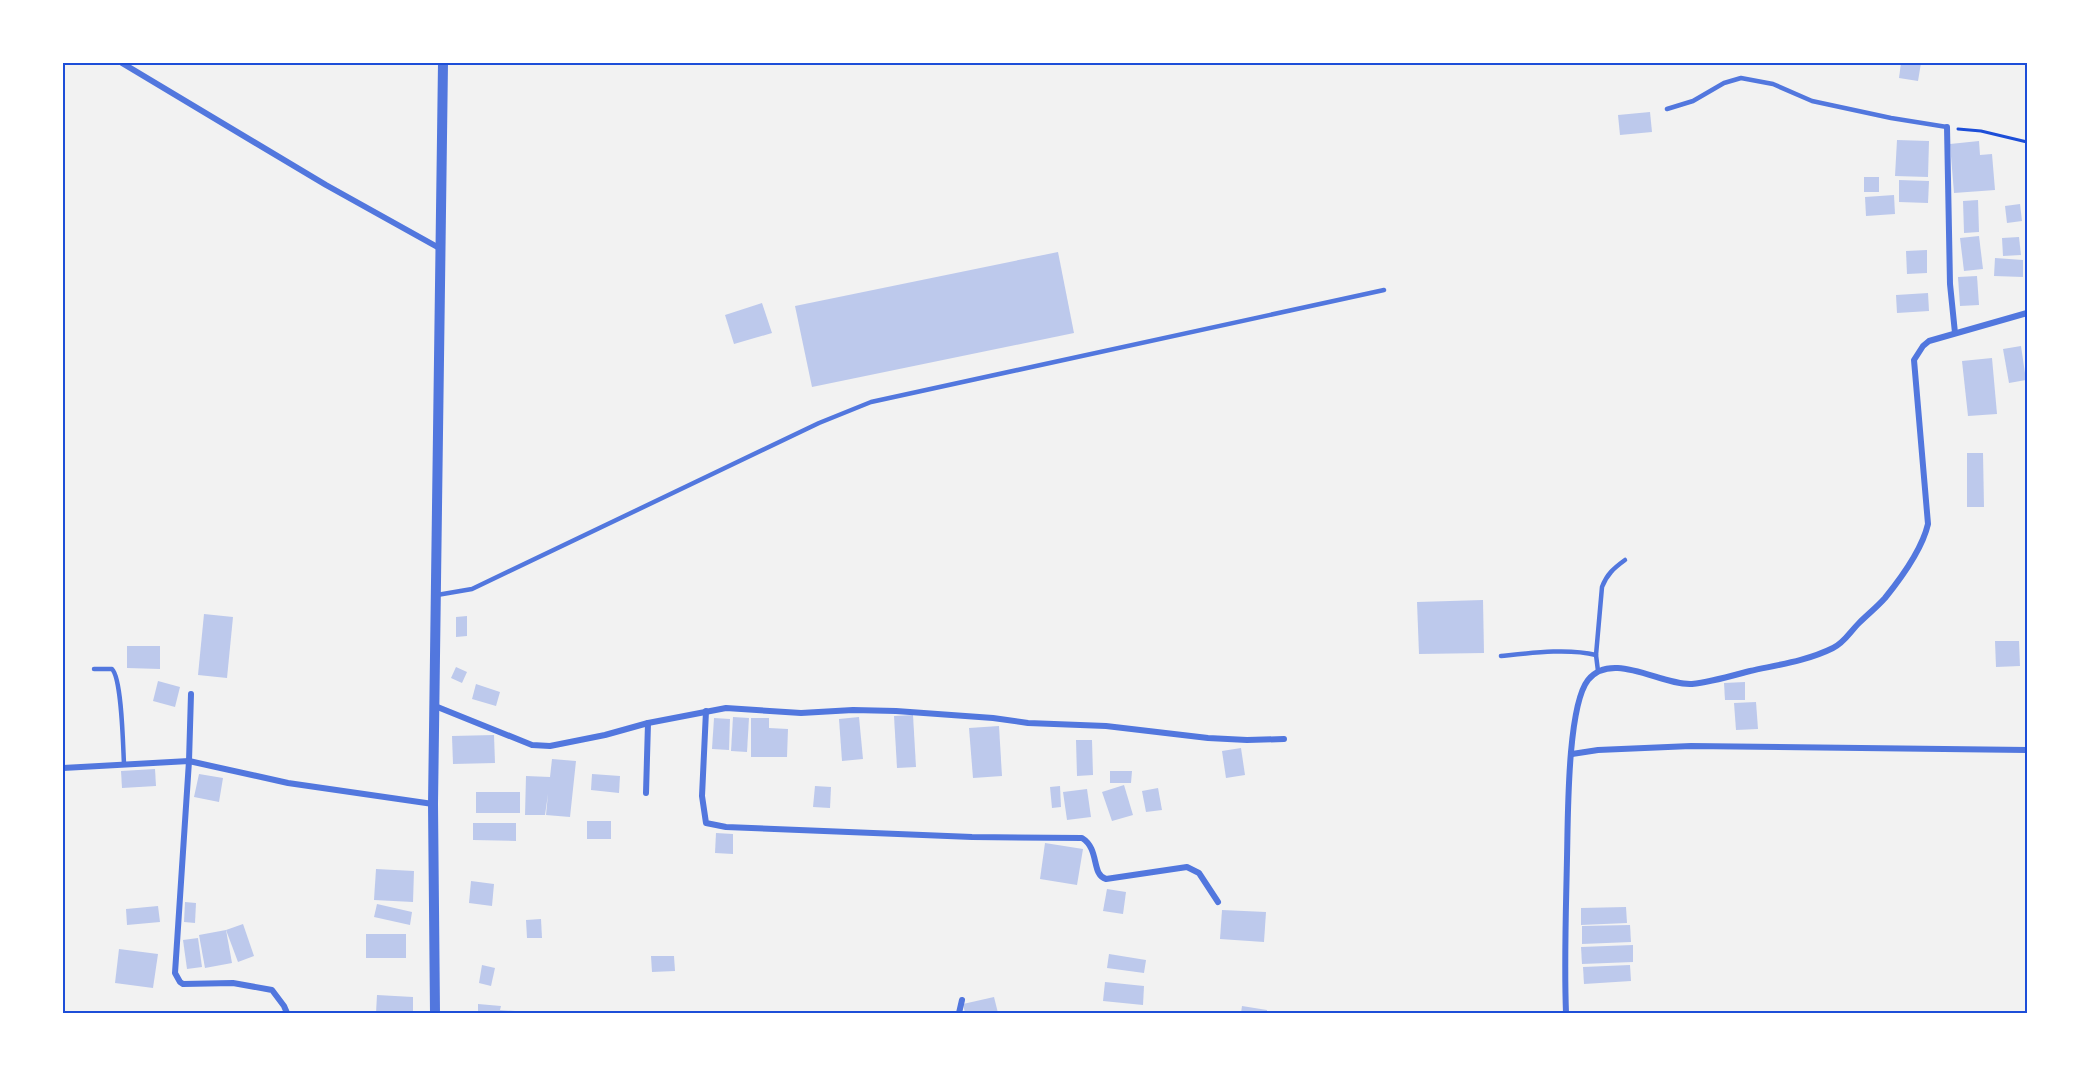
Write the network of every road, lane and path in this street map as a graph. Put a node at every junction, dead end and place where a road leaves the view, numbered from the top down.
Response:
1 (122, 63) edge
2 (443, 63) edge
3 (1666, 109) dead end
4 (1947, 127) junction
5 (2027, 142) edge
6 (441, 249) junction
7 (1384, 290) dead end
8 (2027, 313) edge
9 (1955, 333) junction
10 (1625, 560) dead end
11 (437, 595) junction
12 (1596, 655) junction
13 (1501, 656) dead end
14 (94, 669) dead end
15 (1599, 671) junction
16 (190, 693) dead end
17 (435, 705) junction
18 (706, 711) junction
19 (648, 723) junction
20 (1284, 739) dead end
21 (2027, 750) edge
22 (1572, 754) junction
23 (189, 760) junction
24 (124, 764) junction
25 (63, 768) edge
26 (646, 793) dead end
27 (433, 804) junction
28 (1218, 902) dead end
29 (962, 1000) dead end
30 (287, 1013) edge
31 (435, 1013) edge
32 (959, 1013) edge
33 (1566, 1013) edge

1 - 6 street
2 - 6 street
3 - 4 lane
4 - 5 path
4 - 9 street
6 - 11 street
7 - 11 lane
8 - 9 street
9 - 15 street
10 - 12 lane
11 - 17 street
12 - 13 lane
12 - 15 lane
14 - 24 lane
15 - 22 street
16 - 23 street
17 - 19 street
17 - 27 street
18 - 19 street
18 - 20 street
18 - 28 street
19 - 26 street
21 - 22 street
22 - 33 street
23 - 24 street
23 - 27 street
23 - 30 street
24 - 25 street
27 - 31 street
29 - 32 street

